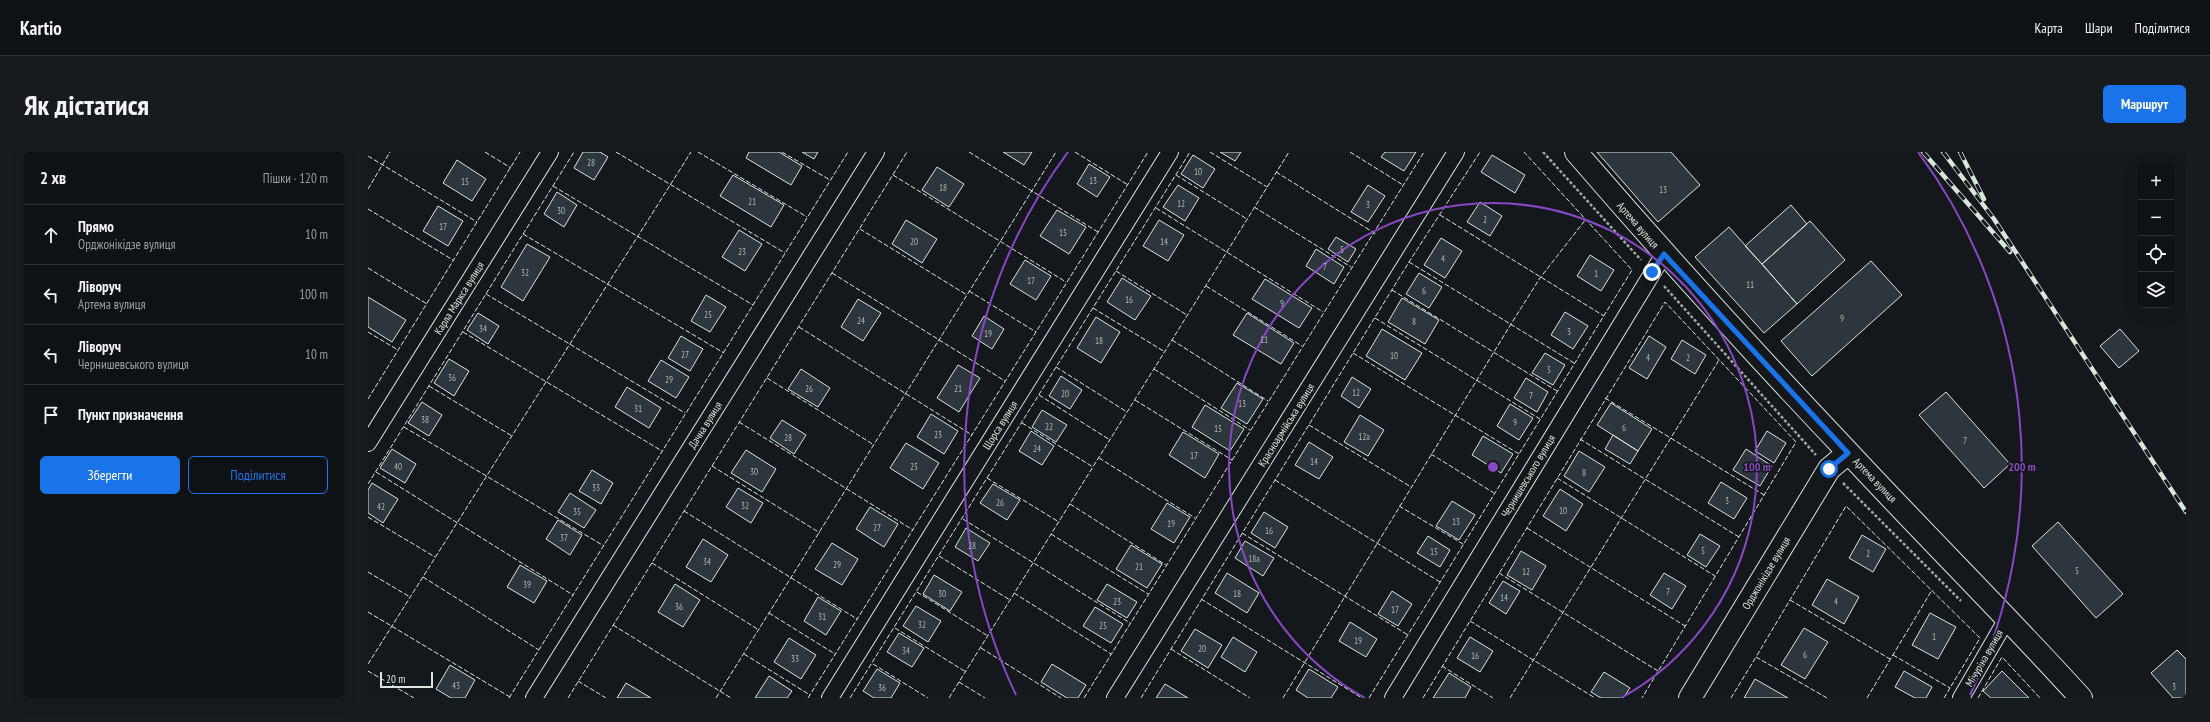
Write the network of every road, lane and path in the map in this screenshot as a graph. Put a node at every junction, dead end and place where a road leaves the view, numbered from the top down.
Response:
1 (550, 152) edge
2 (876, 152) edge
3 (1170, 152) edge
4 (1456, 152) edge
5 (1576, 152) edge
6 (1664, 254) junction
7 (368, 443) edge
8 (1848, 453) junction
9 (2008, 618) junction
10 (534, 698) edge
11 (830, 698) edge
12 (1115, 698) edge
13 (1392, 698) edge
14 (1690, 698) edge
15 (1960, 698) edge
16 (2081, 698) edge

1 - 7 street, Карла Маркса вулиця
2 - 10 street, Дачна вулиця
3 - 11 street, Щорса вулиця
4 - 12 street, Красноармійська вулиця
5 - 6 main road, Артема вулиця
6 - 8 main road, Артема вулиця
6 - 13 street, Чернишевського вулиця
8 - 9 main road, Артема вулиця
8 - 14 main road, Орджонікідзе вулиця
9 - 15 street, Мічуріна вулиця
9 - 16 main road, Артема вулиця

